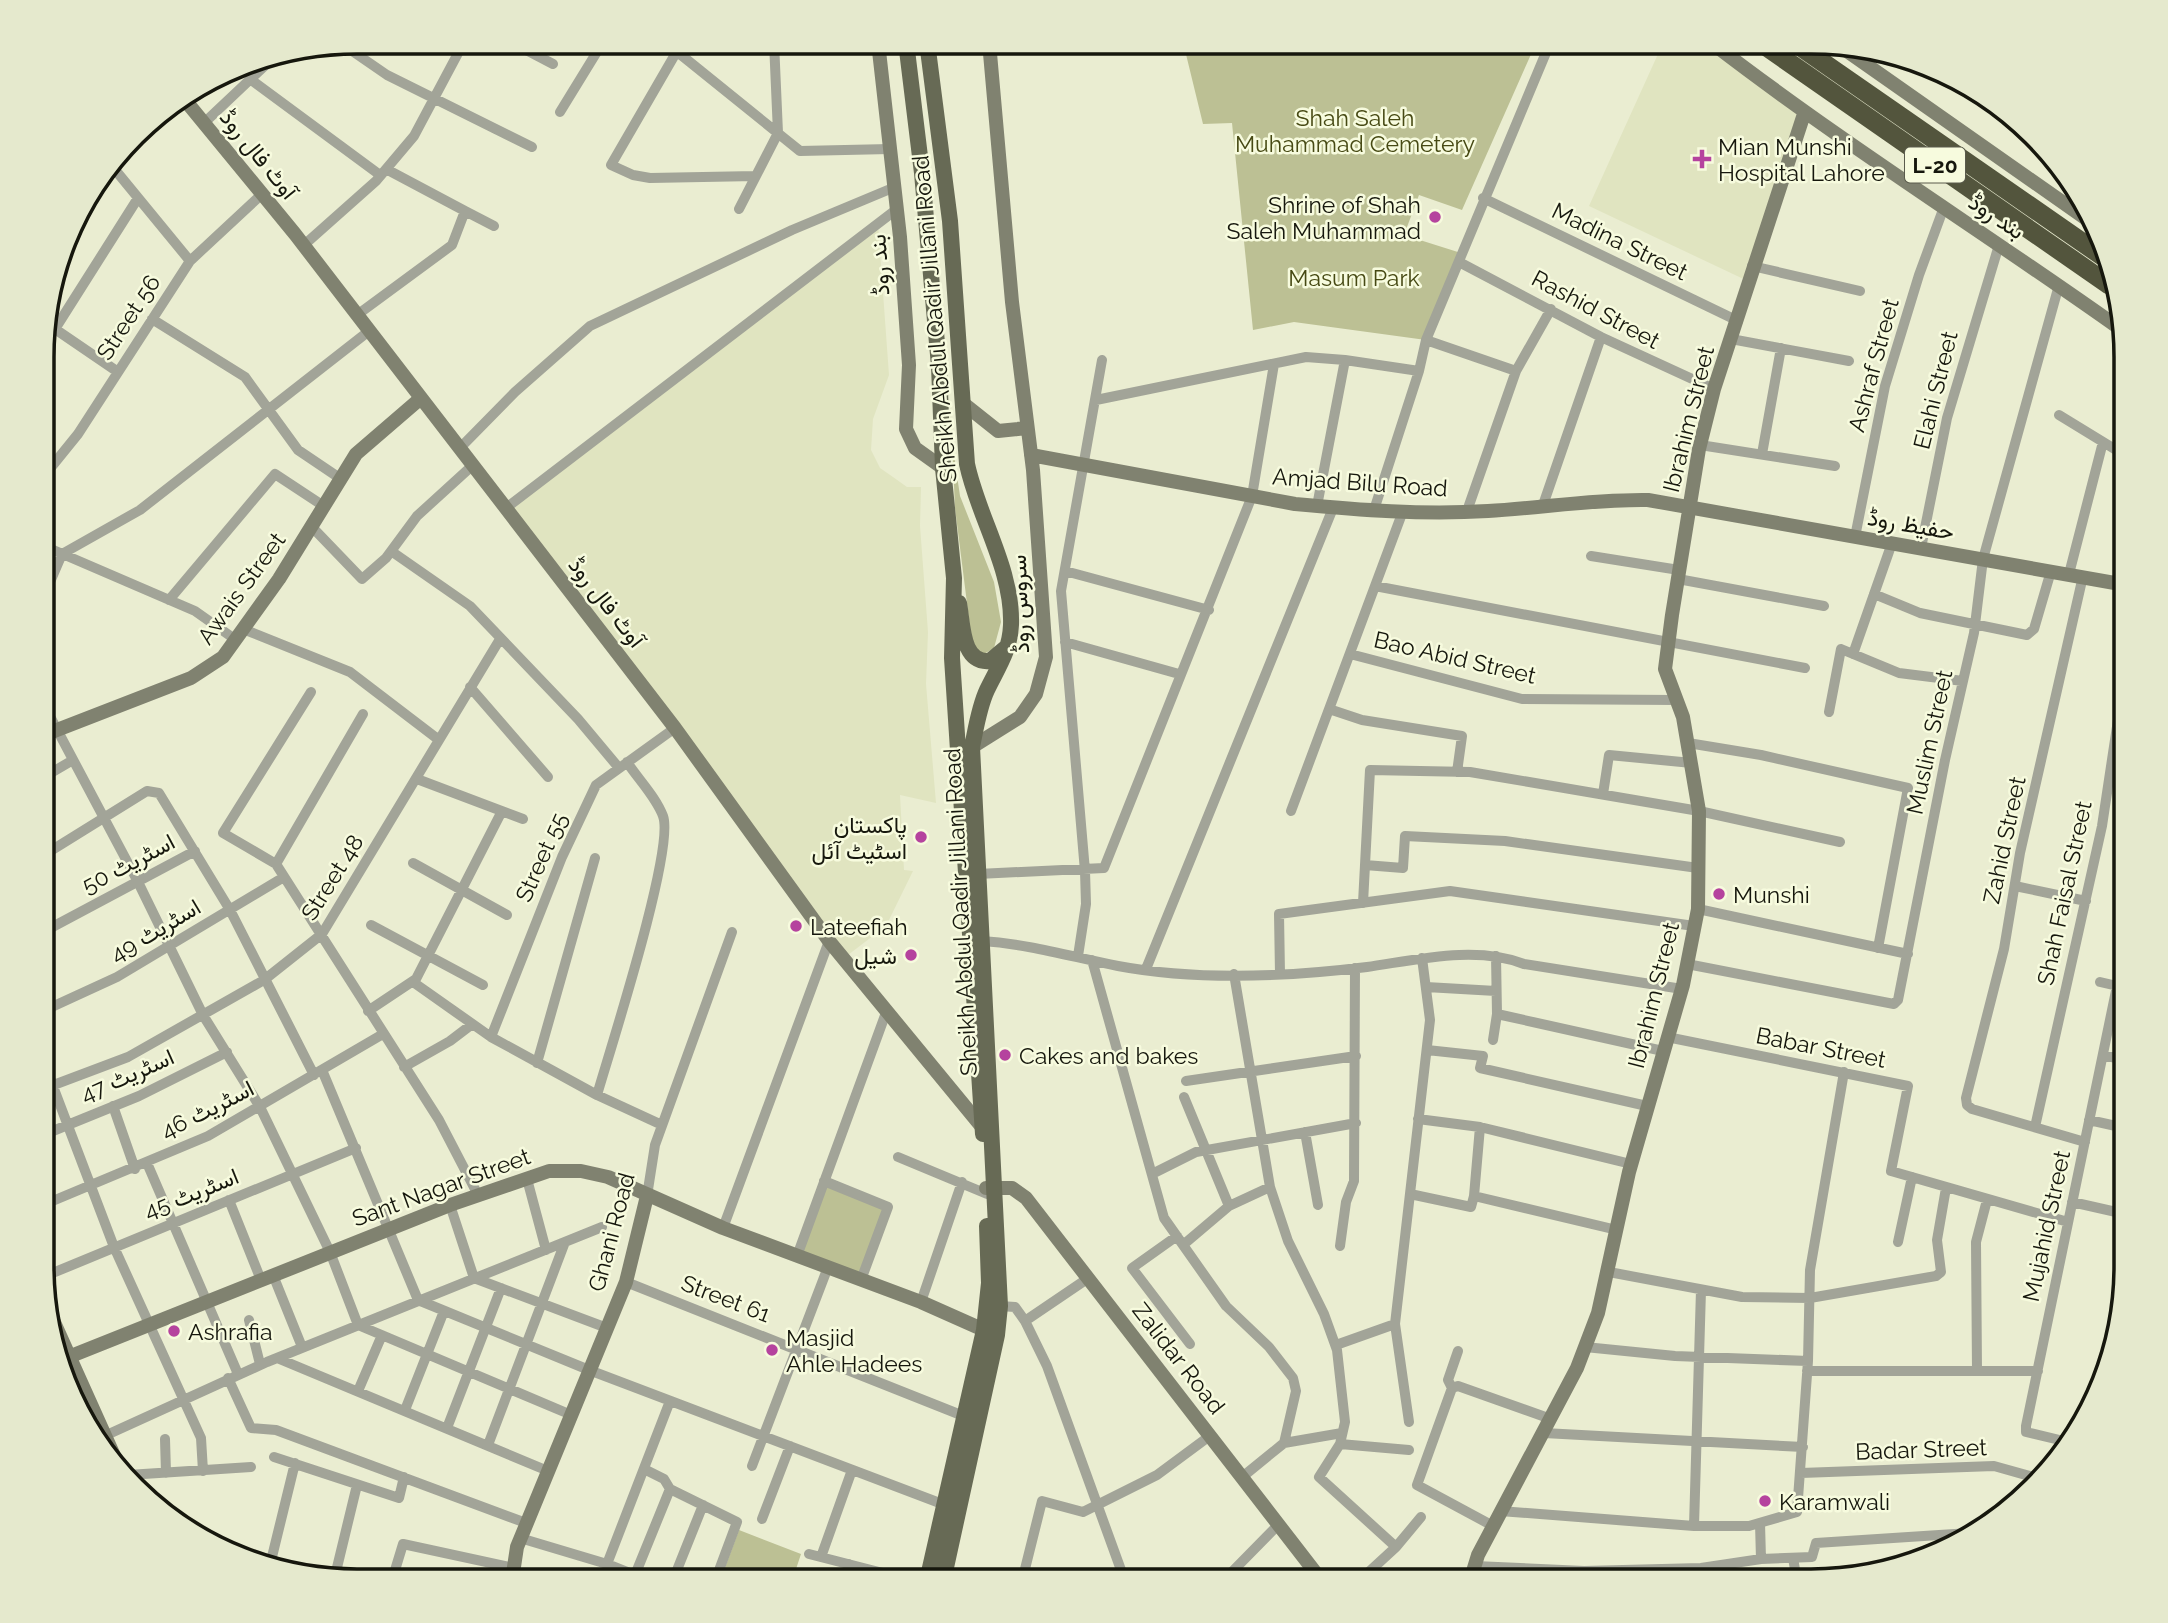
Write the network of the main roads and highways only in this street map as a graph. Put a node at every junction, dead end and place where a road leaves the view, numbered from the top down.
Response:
1 (879, 54) edge
2 (907, 54) edge
3 (929, 54) edge
4 (990, 54) edge
5 (1726, 54) edge
6 (1777, 54) edge
7 (1811, 54) edge
8 (1857, 58) edge
9 (189, 105) edge
10 (1804, 114) junction
11 (2077, 212) edge
12 (2095, 251) edge
13 (2104, 281) edge
14 (2111, 323) edge
15 (421, 398) junction
16 (964, 404) junction
17 (1027, 428) junction
18 (1031, 455) junction
19 (943, 468) junction
20 (1689, 505) junction
21 (954, 578) junction
22 (2114, 583) edge
23 (1008, 646) junction
24 (54, 732) edge
25 (972, 747) junction
26 (988, 1126) junction
27 (990, 1190) junction
28 (647, 1196) junction
29 (984, 1330) junction
30 (69, 1359) edge
31 (76, 1379) edge
32 (88, 1406) edge
33 (514, 1569) edge
34 (930, 1569) edge
35 (946, 1569) edge
36 (1313, 1569) edge
37 (1475, 1569) edge

1 - 19 main road, بند روڈ
2 - 19 main road, Sheikh Abdul Qadir Jillani Road
3 - 16 main road, Sheikh Abdul Qadir Jillani Road
4 - 17 main road
5 - 10 main road, بند روڈ
6 - 13 highway, L-20
7 - 12 highway, L-20
8 - 11 main road
9 - 15 main road, آوٹ فال روڈ
10 - 14 main road, بند روڈ
10 - 20 main road, Ibrahim Street
15 - 24 main road, Awais Street
15 - 26 main road, آوٹ فال روڈ
16 - 17 main road
16 - 23 main road, Sheikh Abdul Qadir Jillani Road
17 - 18 main road, سروس روڈ
18 - 20 main road, Amjad Bilu Road
18 - 25 main road, سروس روڈ
19 - 21 main road, Sheikh Abdul Qadir Jillani Road
20 - 22 main road, حفیظ روڈ
20 - 37 main road, Ibrahim Street
21 - 23 main road
21 - 26 main road, Sheikh Abdul Qadir Jillani Road
23 - 25 main road, Sheikh Abdul Qadir Jillani Road
25 - 26 main road, Sheikh Abdul Qadir Jillani Road
26 - 27 main road, Sheikh Abdul Qadir Jillani Road
27 - 29 main road, Sheikh Abdul Qadir Jillani Road
27 - 35 main road, Sheikh Abdul Qadir Jillani Road
27 - 36 main road, Zalidar Road
28 - 29 main road, Sant Nagar Street
28 - 30 main road, Sant Nagar Street
28 - 33 main road, Ghani Road
29 - 34 main road, Sheikh Abdul Qadir Jillani Road
31 - 32 main road

